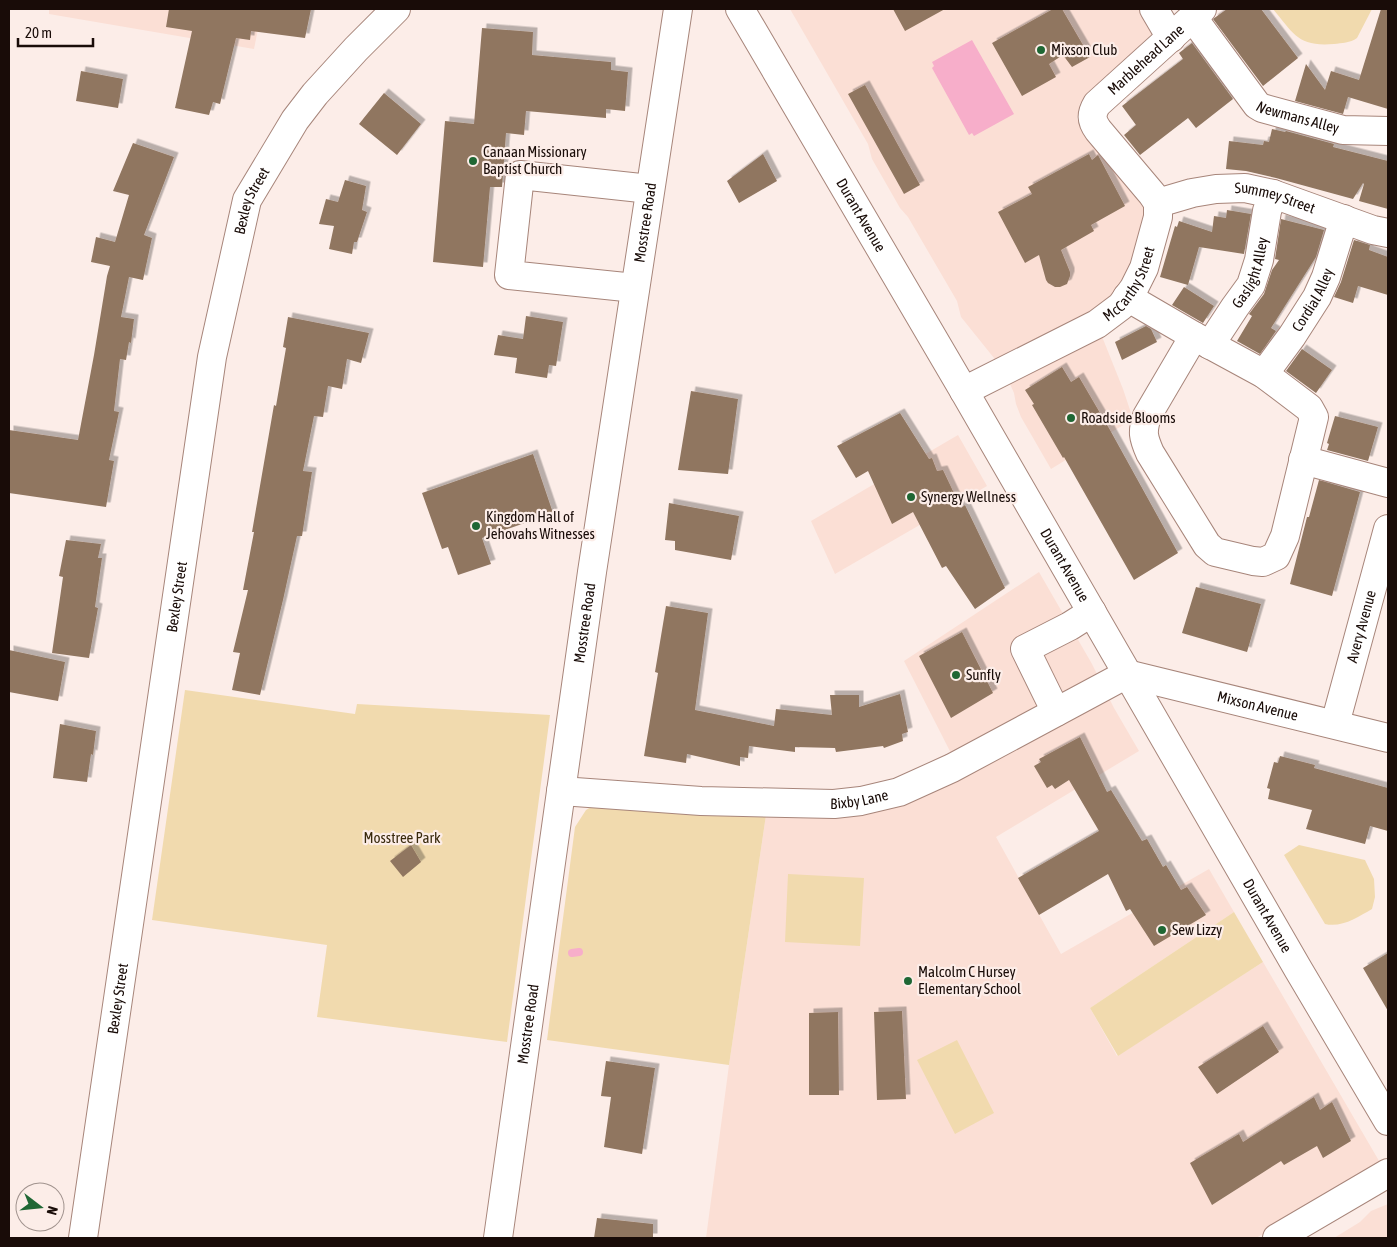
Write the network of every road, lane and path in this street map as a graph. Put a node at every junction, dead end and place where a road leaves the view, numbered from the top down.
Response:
1 (396, 9) edge
2 (678, 9) edge
3 (740, 9) edge
4 (1154, 9) edge
5 (1197, 13) edge
6 (1171, 38) junction
7 (1388, 131) edge
8 (650, 189) junction
9 (1273, 194) junction
10 (1158, 203) junction
11 (1344, 218) junction
12 (1388, 233) edge
13 (635, 288) junction
14 (1127, 297) junction
15 (1202, 340) junction
16 (1264, 374) junction
17 (964, 391) junction
18 (1303, 460) junction
19 (1388, 482) edge
20 (1388, 529) edge
21 (1092, 612) junction
22 (1127, 674) junction
23 (1056, 712) junction
24 (1335, 724) junction
25 (1388, 738) edge
26 (561, 791) junction
27 (1388, 1121) edge
28 (1388, 1173) edge
29 (84, 1238) edge
30 (498, 1238) edge
31 (1276, 1238) edge

1 - 29 street, Bexley Street
2 - 8 street, Mosstree Road
3 - 17 street, Durant Avenue
4 - 6 street
5 - 6 street, Marblehead Lane
5 - 7 street, Newmans Alley
6 - 10 street, Marblehead Lane
8 - 13 street, Mosstree Road
8 - 13 street
9 - 10 street, Summey Street
9 - 11 street, Summey Street
9 - 15 street, Gaslight Alley
10 - 14 street, McCarthy Street
11 - 12 street, Summey Street
11 - 16 street, Cordial Alley
13 - 26 street, Mosstree Road
14 - 15 street
14 - 17 street, McCarthy Street
15 - 16 street
15 - 18 street, Gaslight Alley
16 - 18 street
17 - 21 street, Durant Avenue
18 - 19 street
20 - 24 street, Avery Avenue
21 - 22 street, Durant Avenue
21 - 23 street
22 - 23 street, Bixby Lane
22 - 24 street, Mixson Avenue
22 - 27 street, Durant Avenue
23 - 26 street, Bixby Lane
24 - 25 street, Mixson Avenue
26 - 30 street, Mosstree Road
28 - 31 street

